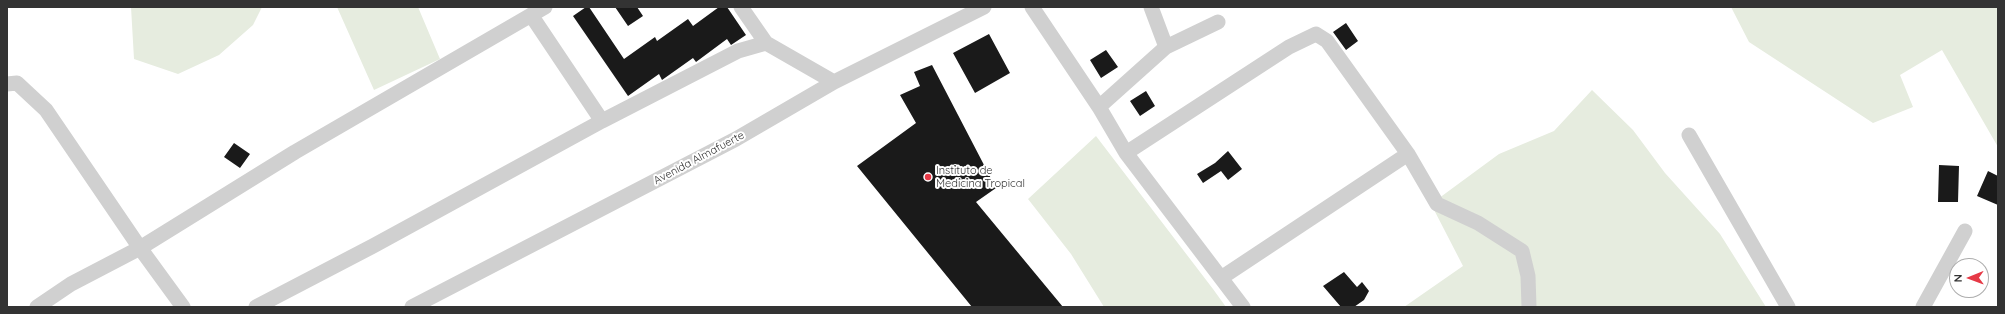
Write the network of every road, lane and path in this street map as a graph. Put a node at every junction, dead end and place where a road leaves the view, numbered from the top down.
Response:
1 (545, 7) edge
2 (741, 7) edge
3 (984, 7) edge
4 (1032, 7) edge
5 (1151, 7) edge
6 (531, 15) junction
7 (1218, 22) dead end
8 (766, 43) junction
9 (1166, 47) junction
10 (834, 82) junction
11 (7, 84) edge
12 (1099, 107) junction
13 (602, 121) junction
14 (1689, 135) dead end
15 (1126, 153) junction
16 (1408, 154) junction
17 (1965, 231) dead end
18 (140, 248) junction
19 (1221, 278) junction
20 (37, 307) edge
21 (183, 307) edge
22 (256, 307) edge
23 (412, 307) edge
24 (1243, 307) edge
25 (1529, 307) edge
26 (1788, 307) edge
27 (1923, 307) edge

1 - 6 street
2 - 8 street
3 - 10 street, Avenida Almafuerte
4 - 12 street
5 - 9 street
6 - 13 street
6 - 18 street
7 - 9 street
8 - 10 street
8 - 13 street
9 - 12 street
10 - 23 street, Avenida Almafuerte
11 - 18 street
12 - 15 street
13 - 22 street
14 - 26 street
15 - 16 street
15 - 19 street
16 - 19 street
16 - 25 street
17 - 27 street
18 - 20 street
18 - 21 street
19 - 24 street

